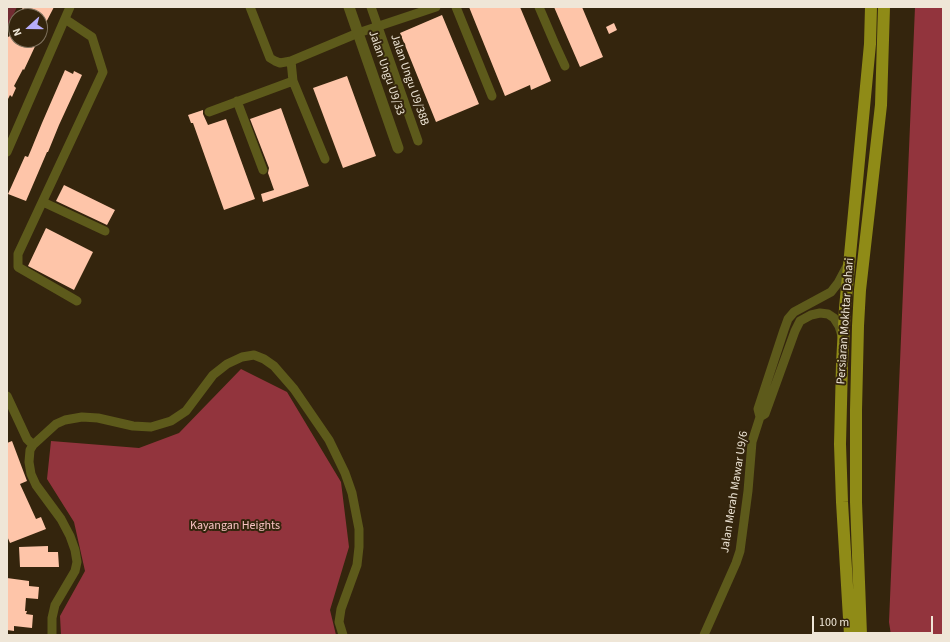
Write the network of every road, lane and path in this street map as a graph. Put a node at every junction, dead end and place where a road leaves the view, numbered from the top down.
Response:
1 (70, 7) edge
2 (250, 7) edge
3 (349, 7) edge
4 (371, 7) edge
5 (436, 7) edge
6 (456, 7) edge
7 (539, 7) edge
8 (871, 7) edge
9 (884, 7) edge
10 (65, 19) junction
11 (378, 27) junction
12 (358, 33) junction
13 (290, 61) junction
14 (566, 66) dead end
15 (293, 81) junction
16 (492, 96) dead end
17 (237, 101) junction
18 (209, 112) dead end
19 (418, 141) dead end
20 (398, 148) dead end
21 (7, 152) edge
22 (325, 159) dead end
23 (263, 170) dead end
24 (43, 202) junction
25 (105, 231) dead end
26 (850, 260) junction
27 (77, 301) dead end
28 (843, 341) junction
29 (7, 396) edge
30 (760, 417) junction
31 (33, 445) junction
32 (52, 635) edge
33 (343, 635) edge
34 (704, 635) edge
35 (850, 635) edge
36 (862, 635) edge

1 - 10 street
2 - 13 street
3 - 12 street, Jalan Ungu U9/33
4 - 11 street, Jalan Ungu U9/38B
5 - 11 street
6 - 16 street
7 - 14 street
8 - 26 main road, Persiaran Mokhtar Dahari
9 - 36 main road, Persiaran Mokhtar Dahari
10 - 21 street
10 - 24 street
11 - 12 street
11 - 19 street, Jalan Ungu U9/38B
12 - 13 street
12 - 20 street, Jalan Ungu U9/33
13 - 15 street
15 - 17 street
15 - 22 street
17 - 18 street
17 - 23 street
24 - 25 street
24 - 27 street
26 - 28 main road, Persiaran Mokhtar Dahari
26 - 30 street, Jalan Merah Mawar U9/6
28 - 30 street, Jalan Merah Mawar U9/6
28 - 35 main road, Persiaran Mokhtar Dahari
29 - 31 street
30 - 34 street, Jalan Merah Mawar U9/6
31 - 32 street
31 - 33 street

